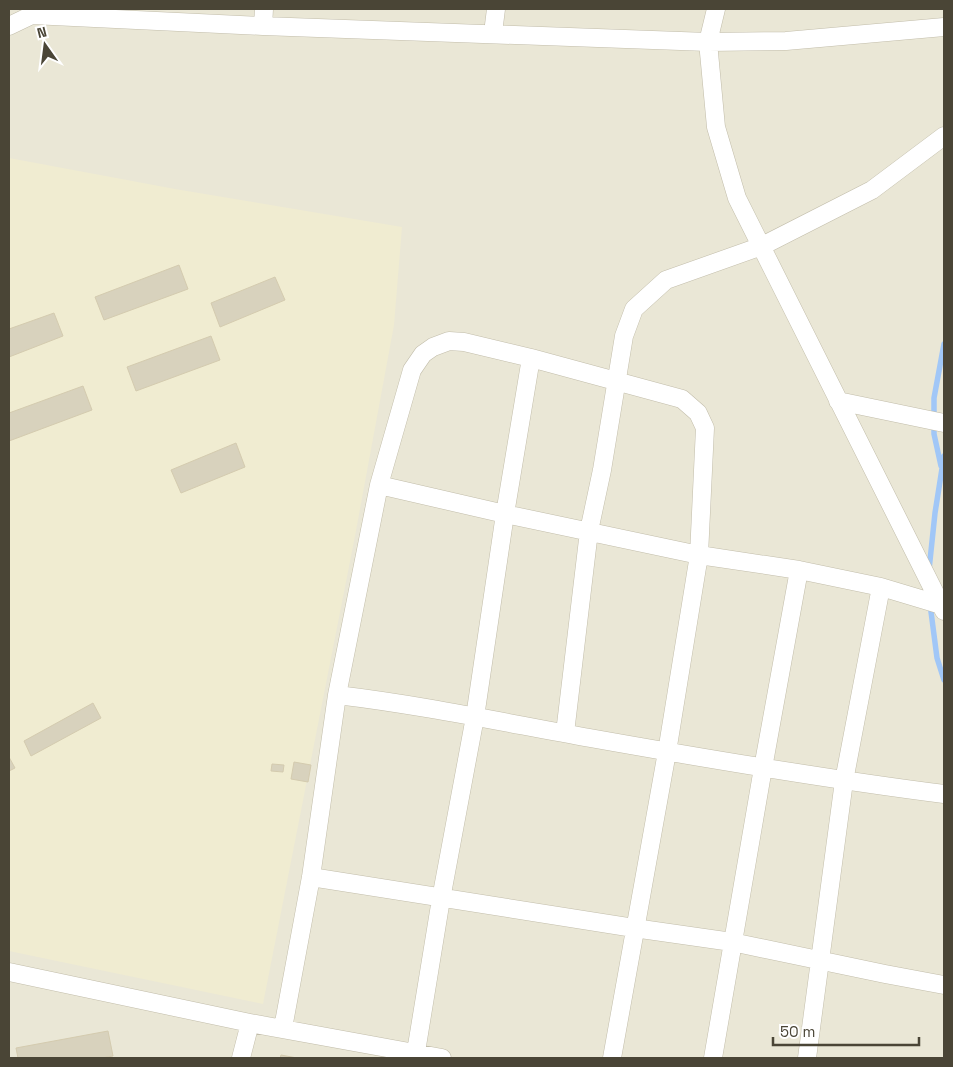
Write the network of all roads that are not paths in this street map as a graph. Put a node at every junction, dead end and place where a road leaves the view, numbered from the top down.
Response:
1 (496, 9) edge
2 (716, 9) edge
3 (32, 12) edge
4 (264, 18) edge
5 (9, 26) edge
6 (944, 27) edge
7 (493, 33) junction
8 (708, 42) junction
9 (944, 136) edge
10 (762, 246) junction
11 (531, 358) junction
12 (616, 382) junction
13 (838, 401) junction
14 (944, 423) edge
15 (379, 485) junction
16 (505, 514) junction
17 (589, 531) junction
18 (699, 555) junction
19 (800, 570) junction
20 (881, 587) junction
21 (943, 608) edge
22 (337, 695) junction
23 (475, 717) junction
24 (565, 734) junction
25 (667, 752) junction
26 (763, 768) junction
27 (844, 781) junction
28 (944, 794) edge
29 (310, 877) junction
30 (441, 899) junction
31 (634, 928) junction
32 (732, 942) junction
33 (819, 960) junction
34 (9, 972) edge
35 (944, 985) edge
36 (250, 1022) junction
37 (283, 1028) junction
38 (415, 1056) edge
39 (241, 1058) edge
40 (442, 1058) edge
41 (612, 1058) edge
42 (713, 1058) edge
43 (807, 1058) edge

1 - 7 street
2 - 8 street
3 - 4 street
3 - 5 street
4 - 7 street
6 - 8 street
7 - 8 street
8 - 10 street
9 - 10 street
10 - 12 street
10 - 13 street
11 - 12 street
11 - 15 street
11 - 16 street
12 - 17 street
12 - 18 street
13 - 14 street
13 - 21 street
15 - 16 street
15 - 22 street
16 - 17 street
16 - 23 street
17 - 18 street
17 - 24 street
18 - 19 street
18 - 25 street
19 - 20 street
19 - 26 street
20 - 21 street
20 - 27 street
22 - 23 street
22 - 29 street
23 - 24 street
23 - 30 street
24 - 25 street
25 - 26 street
25 - 31 street
26 - 27 street
26 - 32 street
27 - 28 street
27 - 33 street
29 - 30 street
29 - 37 street
30 - 31 street
30 - 38 street
31 - 32 street
31 - 41 street
32 - 33 street
32 - 42 street
33 - 35 street
33 - 43 street
34 - 36 street
36 - 37 street
36 - 39 street
37 - 38 street
38 - 40 street

